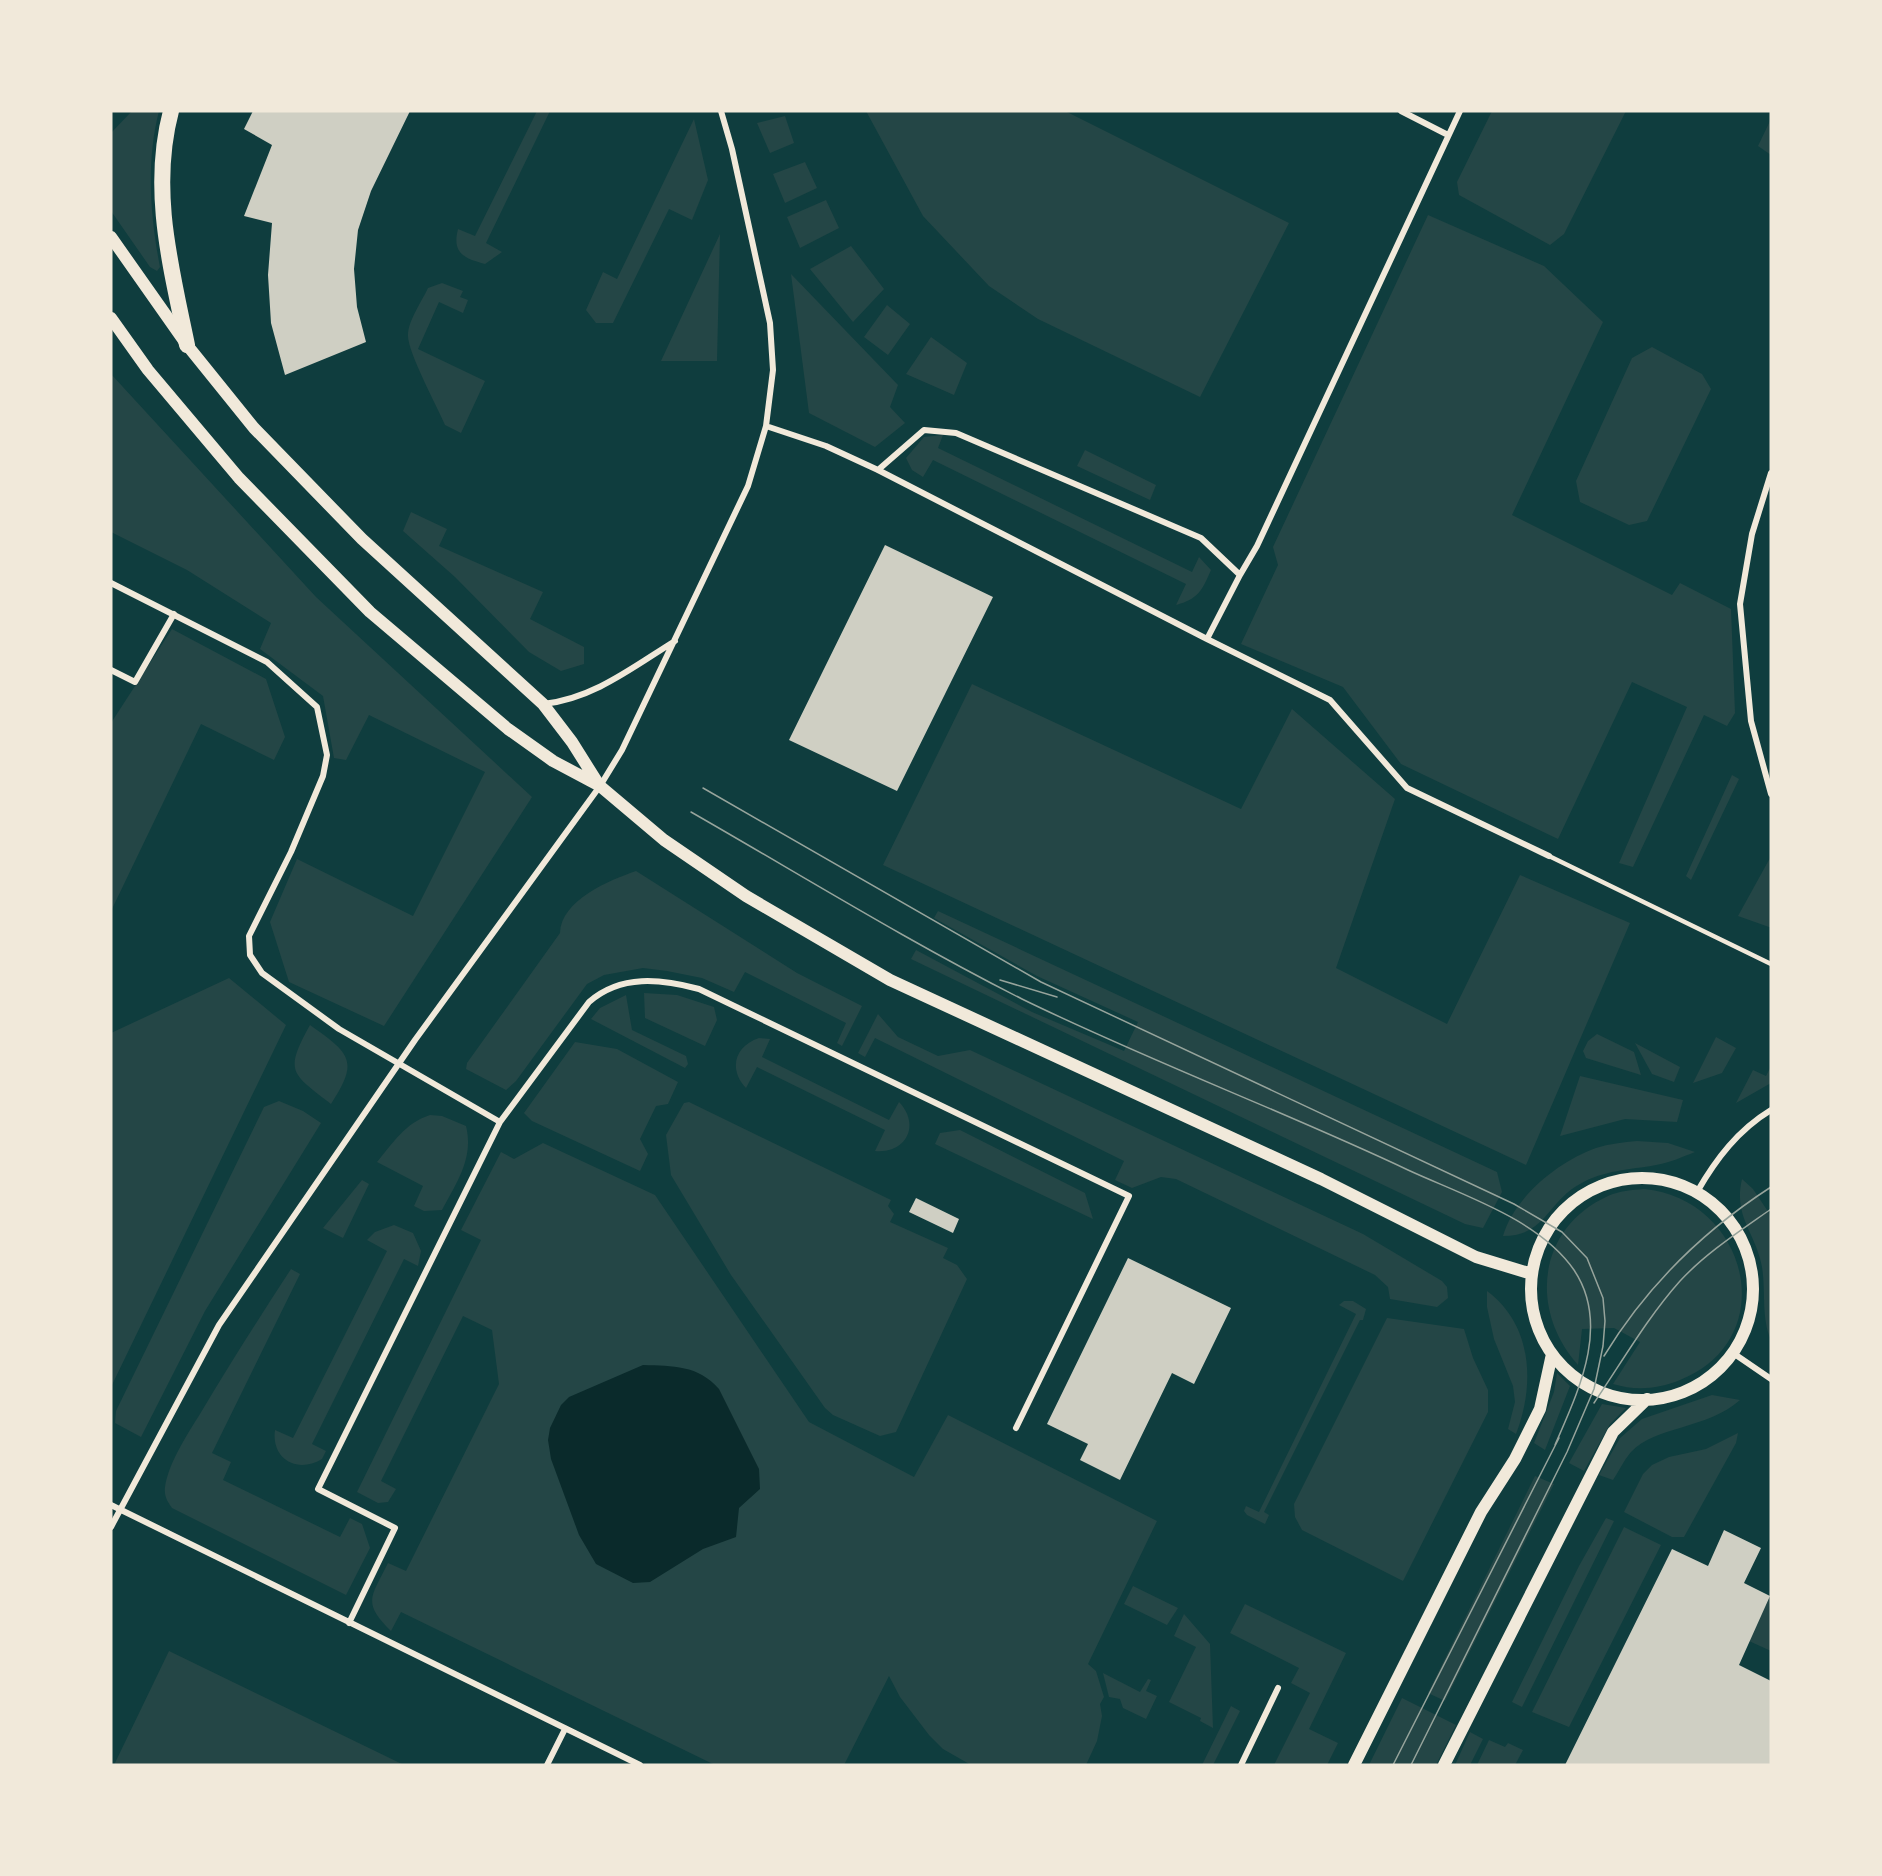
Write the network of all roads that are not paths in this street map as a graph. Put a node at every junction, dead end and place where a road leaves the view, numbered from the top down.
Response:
1 (171, 111) edge
2 (721, 111) edge
3 (1401, 111) edge
4 (1460, 111) edge
5 (1448, 135) junction
6 (111, 237) edge
7 (111, 318) edge
8 (187, 345) junction
9 (766, 426) junction
10 (878, 470) junction
11 (1771, 473) edge
12 (1240, 575) junction
13 (111, 583) edge
14 (174, 614) junction
15 (1207, 639) junction
16 (676, 640) junction
17 (111, 670) edge
18 (543, 704) junction
19 (600, 786) junction
20 (1771, 794) edge
21 (1549, 856) joint
22 (1771, 964) edge
23 (399, 1064) junction
24 (1771, 1110) edge
25 (500, 1122) junction
26 (1697, 1192) junction
27 (1532, 1274) junction
28 (1733, 1353) junction
29 (1552, 1354) junction
30 (1771, 1379) edge
31 (1647, 1399) junction
32 (1017, 1428) dead end
33 (111, 1505) edge
34 (120, 1509) junction
35 (111, 1527) edge
36 (349, 1623) junction
37 (1278, 1688) dead end
38 (565, 1729) junction
39 (547, 1765) edge
40 (640, 1765) edge
41 (1241, 1765) edge
42 (1354, 1765) edge
43 (1444, 1765) edge

1 - 8 highway
2 - 9 street
3 - 5 street
4 - 5 street
5 - 12 street
6 - 8 main road
7 - 19 main road
8 - 18 main road
9 - 10 street
9 - 16 street
10 - 12 street
10 - 15 street
11 - 20 street
12 - 15 street
13 - 14 street
14 - 17 street
14 - 23 street
15 - 21 street
16 - 18 street
16 - 19 street
18 - 19 main road
19 - 23 street
19 - 27 main road
21 - 22 lane
23 - 25 street
23 - 34 street
24 - 26 street
25 - 32 street
25 - 36 street
26 - 27 main road
26 - 28 main road
27 - 29 main road
28 - 30 street
28 - 31 main road
29 - 31 main road
29 - 42 main road
31 - 43 main road
33 - 34 street
34 - 35 street
34 - 36 street
36 - 38 street
37 - 41 street
38 - 39 street
38 - 40 street

